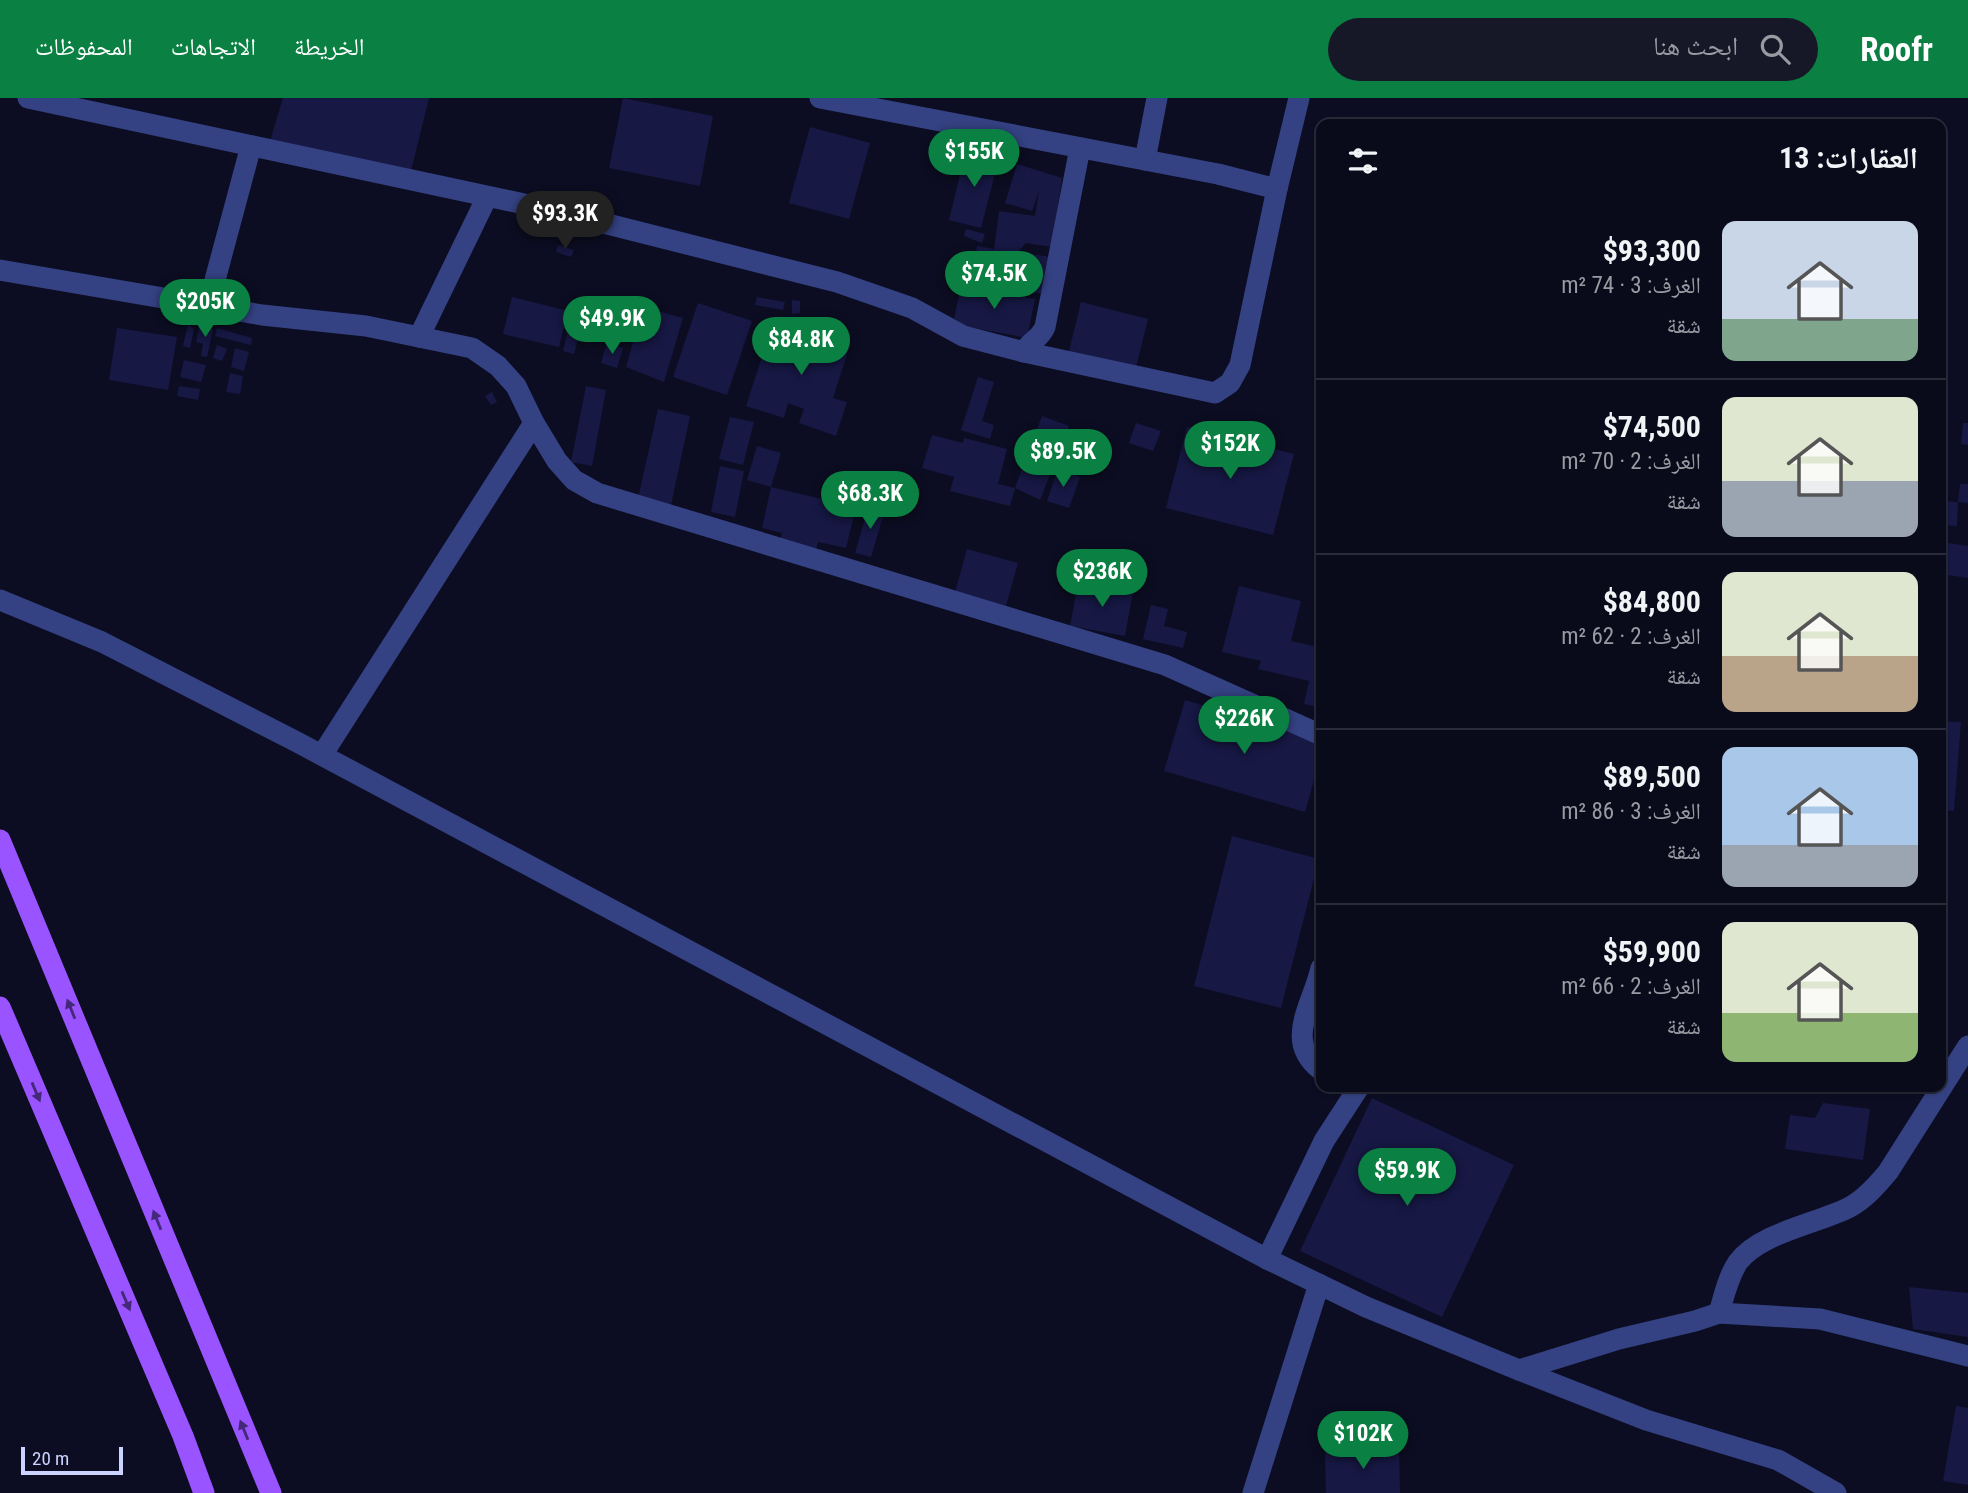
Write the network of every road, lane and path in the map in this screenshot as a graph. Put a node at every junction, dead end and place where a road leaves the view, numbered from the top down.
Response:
1 (28, 98) edge
2 (820, 98) edge
3 (1157, 98) edge
4 (1299, 98) edge
5 (879, 104) edge
6 (251, 146) junction
7 (1080, 148) junction
8 (1145, 160) junction
9 (1277, 189) junction
10 (487, 197) junction
11 (0, 270) edge
12 (208, 306) junction
13 (419, 337) junction
14 (1024, 352) junction
15 (534, 423) junction
16 (0, 600) edge
17 (1316, 733) edge
18 (322, 755) junction
19 (0, 841) edge
20 (1316, 983) edge
21 (0, 1007) edge
22 (1968, 1046) edge
23 (1316, 1064) edge
24 (1946, 1077) edge
25 (1349, 1092) edge
26 (1936, 1092) edge
27 (1267, 1259) junction
28 (1319, 1284) junction
29 (1719, 1313) junction
30 (1968, 1356) edge
31 (1519, 1370) junction
32 (204, 1493) edge
33 (271, 1493) edge
34 (1253, 1493) edge
35 (1836, 1493) edge

1 - 6 street
2 - 5 street
3 - 8 street
4 - 9 street
5 - 7 street
6 - 10 street
6 - 12 street
7 - 8 street
7 - 14 street
8 - 9 street
9 - 14 street
10 - 13 street
10 - 14 street
11 - 12 street
12 - 13 street
13 - 15 street
15 - 17 street
15 - 18 street
16 - 18 street
18 - 27 street
33 -> 19 main road
20 - 23 street
21 -> 32 main road
22 - 24 street
25 - 27 street
26 - 29 street
27 - 28 street
28 - 31 street
28 - 34 street
29 - 30 street
29 - 31 street
31 - 35 street

